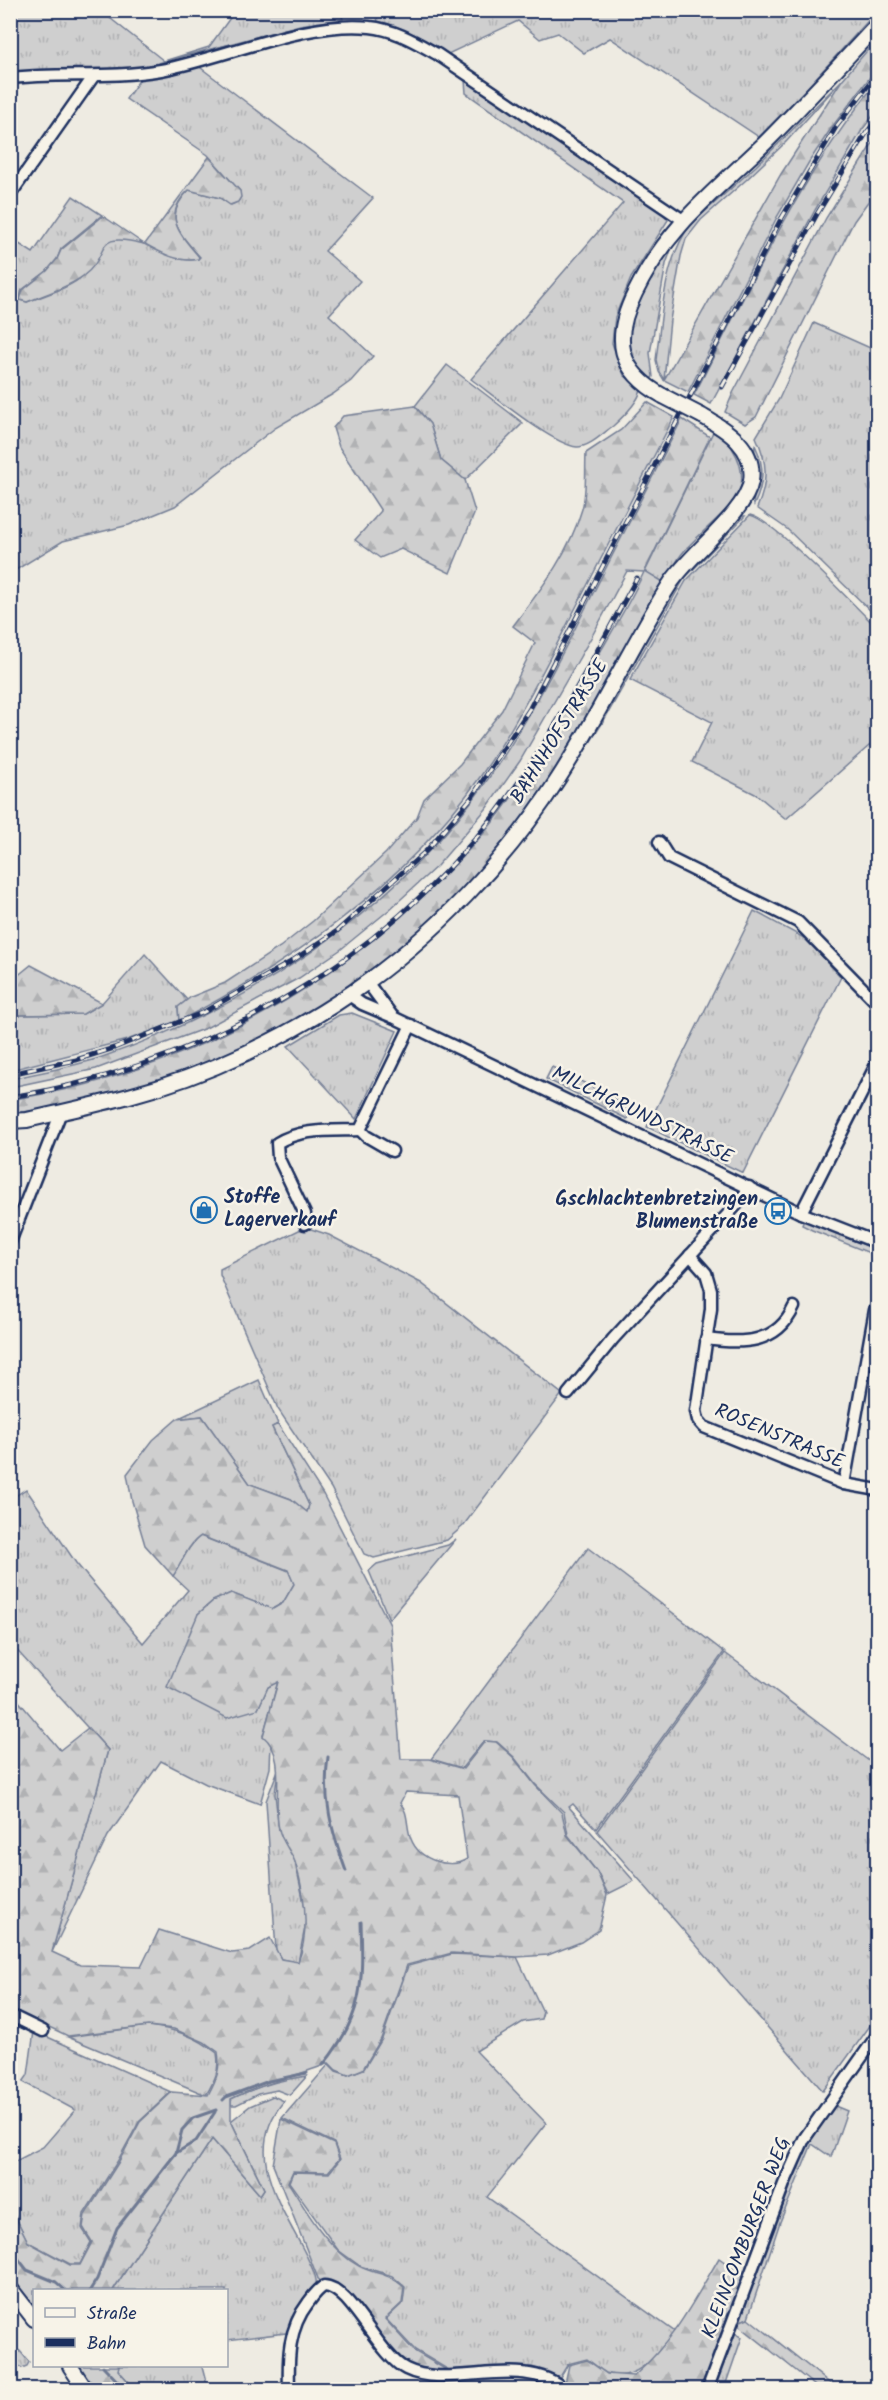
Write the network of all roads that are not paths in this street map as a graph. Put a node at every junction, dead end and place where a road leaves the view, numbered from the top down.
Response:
1 (878, 24) edge
2 (93, 77) junction
3 (10, 78) edge
4 (10, 195) edge
5 (683, 220) junction
6 (659, 842) dead end
7 (367, 982) junction
8 (349, 995) junction
9 (878, 1004) edge
10 (393, 1017) junction
11 (411, 1025) junction
12 (878, 1061) edge
13 (62, 1112) junction
14 (10, 1121) edge
15 (360, 1130) junction
16 (392, 1151) dead end
17 (749, 1187) junction
18 (801, 1213) junction
19 (305, 1224) dead end
20 (10, 1242) edge
21 (878, 1244) edge
22 (690, 1255) junction
23 (794, 1307) dead end
24 (875, 1310) dead end
25 (706, 1339) junction
26 (568, 1394) dead end
27 (844, 1484) junction
28 (878, 1490) edge
29 (10, 2015) edge
30 (43, 2031) dead end
31 (878, 2034) edge
32 (10, 2288) edge
33 (33, 2318) edge
34 (71, 2367) edge
35 (86, 2390) edge
36 (289, 2390) edge
37 (565, 2390) edge
38 (707, 2390) edge

1 - 5 main road, BAHNHOFSTRASSE
2 - 3 street
2 - 4 street
2 - 5 street
5 - 7 main road, BAHNHOFSTRASSE, bridge
6 - 9 street
7 - 8 main road, BAHNHOFSTRASSE
7 - 10 street, MILCHGRUNDSTRASSE
8 - 10 street, MILCHGRUNDSTRASSE
8 - 13 main road, BAHNHOFSTRASSE
10 - 11 street, MILCHGRUNDSTRASSE
11 - 15 street
11 - 17 street, MILCHGRUNDSTRASSE
12 - 18 street
13 - 14 main road, BAHNHOFSTRASSE
13 - 20 street
15 - 16 street
15 - 19 street
17 - 18 street, MILCHGRUNDSTRASSE
17 - 22 street
18 - 21 street, MILCHGRUNDSTRASSE
22 - 25 street, ROSENSTRASSE
22 - 26 street
23 - 25 street
24 - 27 street
25 - 27 street, ROSENSTRASSE
27 - 28 street, ROSENSTRASSE
29 - 30 street
31 - 38 street, KLEINCOMBURGER WEG
32 - 33 main road
34 - 35 main road
36 - 37 street

